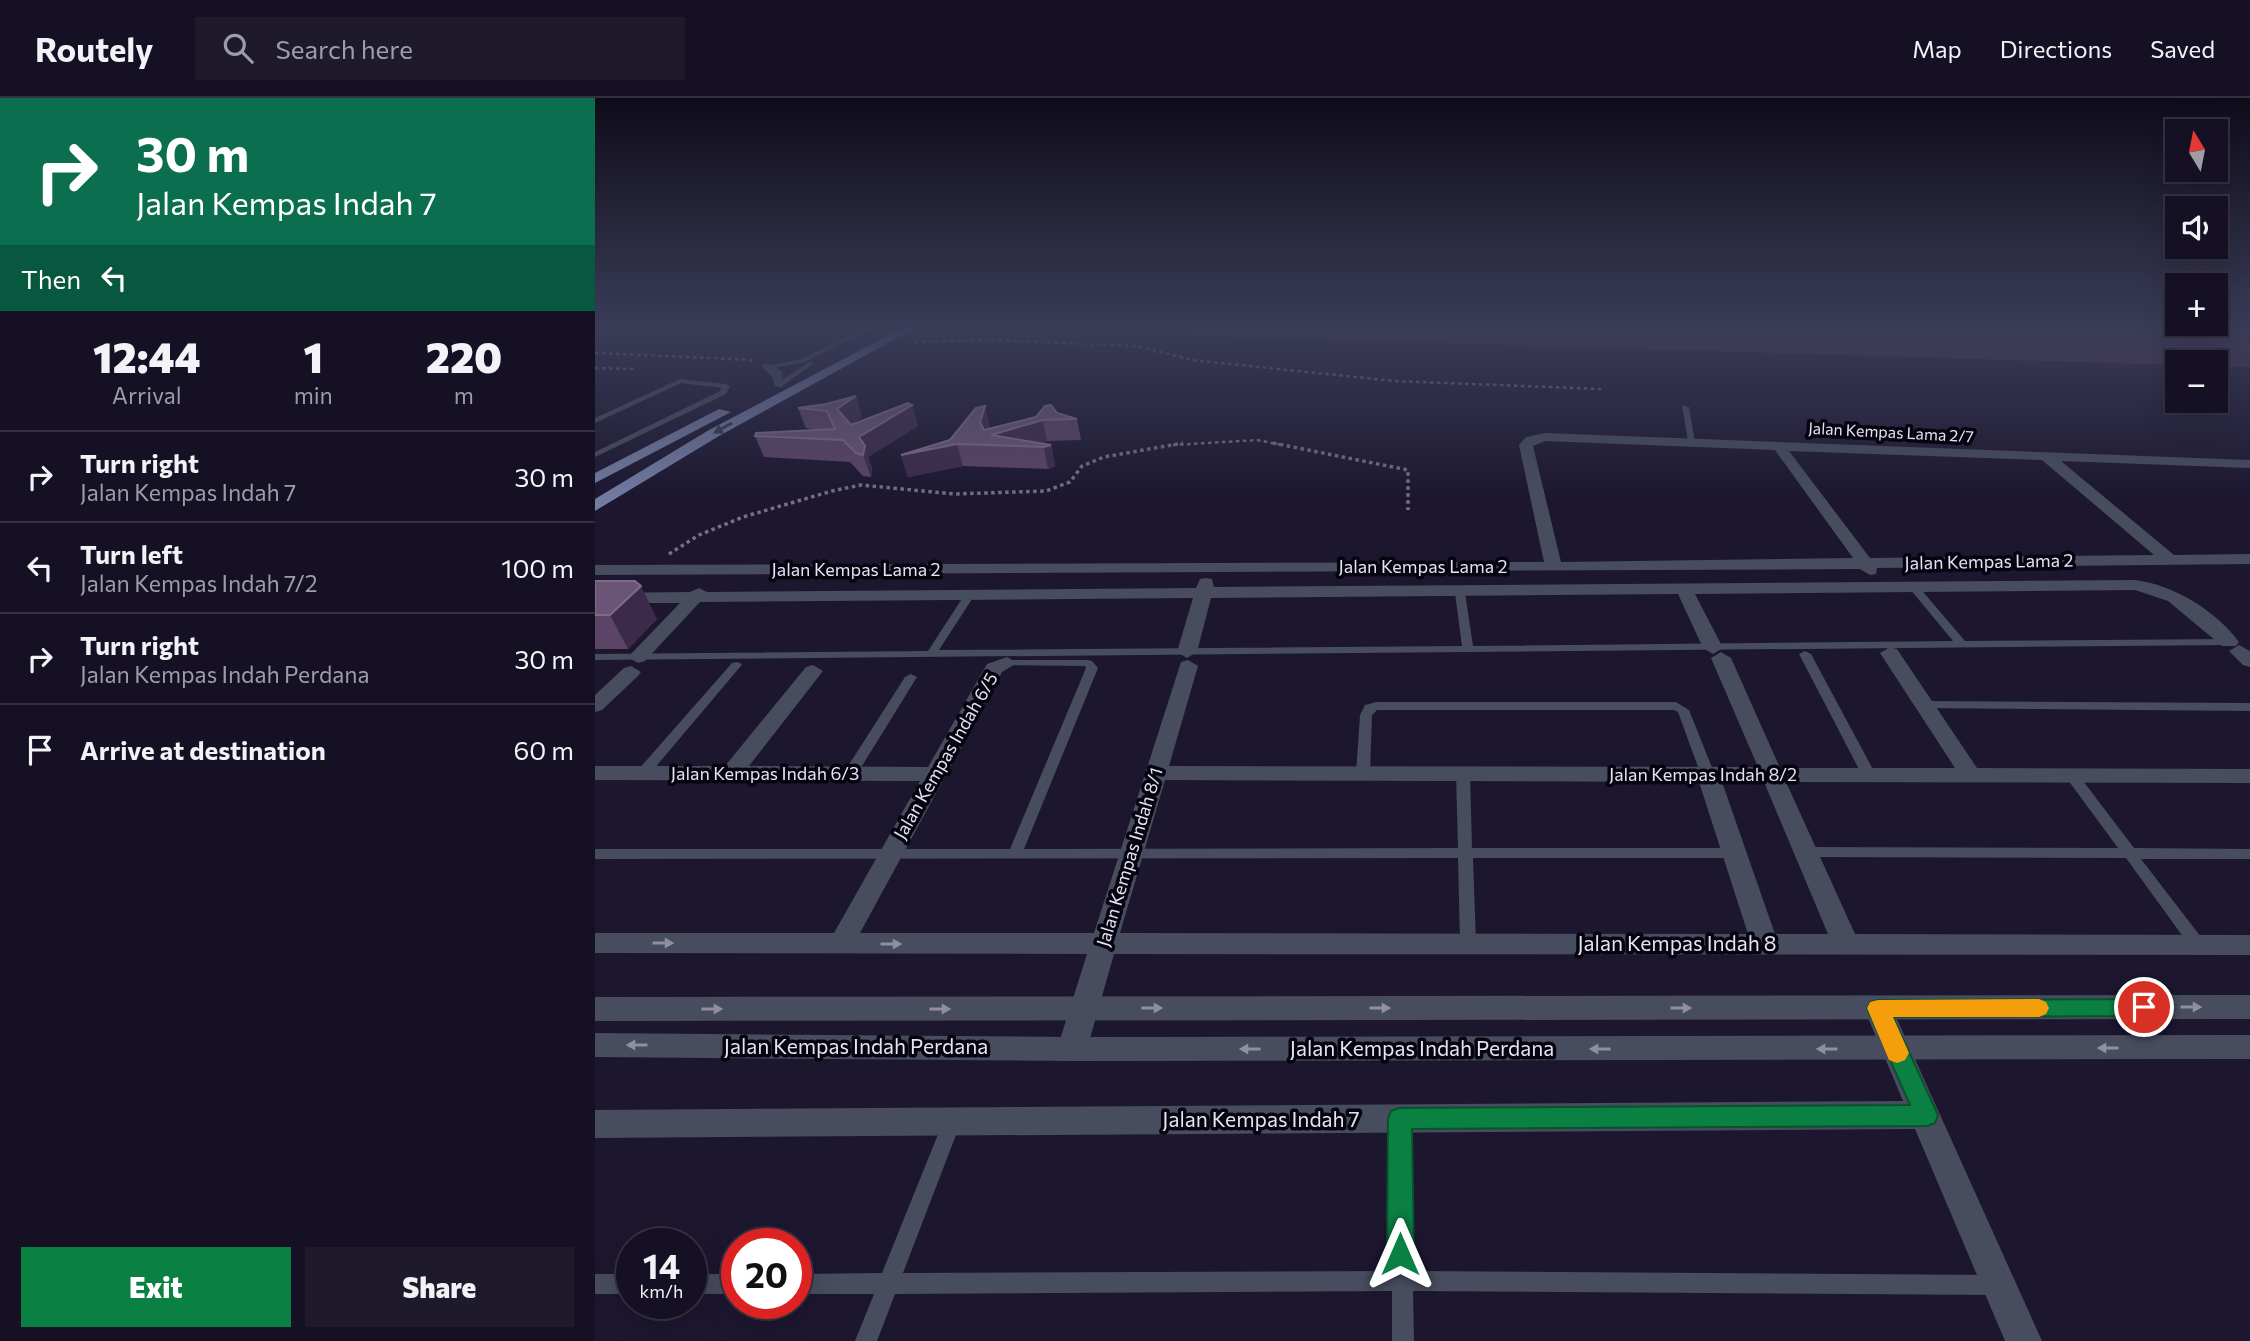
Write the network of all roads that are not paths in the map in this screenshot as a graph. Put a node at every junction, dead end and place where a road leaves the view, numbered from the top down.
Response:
1 (671, 385) edge
2 (717, 385) edge
3 (777, 385) edge
4 (803, 385) edge
5 (1685, 407) dead end
6 (595, 421) edge
7 (1692, 442) junction
8 (1778, 444) junction
9 (595, 455) edge
10 (2047, 457) junction
11 (2250, 464) edge
12 (650, 474) junction
13 (595, 479) edge
14 (595, 506) edge
15 (595, 516) edge
16 (2250, 559) edge
17 (2170, 560) junction
18 (1865, 563) junction
19 (1554, 567) junction
20 (1212, 568) junction
21 (595, 570) edge
22 (719, 570) junction
23 (1883, 589) junction
24 (1915, 589) junction
25 (1685, 591) junction
26 (1459, 593) junction
27 (1203, 594) junction
28 (969, 596) junction
29 (595, 598) edge
30 (694, 598) junction
31 (1962, 645) junction
32 (1468, 649) junction
33 (2242, 651) edge
34 (932, 653) junction
35 (1717, 653) junction
36 (1890, 653) dead end
37 (1805, 654) dead end
38 (595, 657) edge
39 (1188, 659) junction
40 (1007, 663) joint
41 (635, 664) junction
42 (736, 665) dead end
43 (813, 671) dead end
44 (911, 677) dead end
45 (1924, 705) junction
46 (595, 706) edge
47 (2250, 707) edge
48 (595, 773) edge
49 (1156, 773) junction
50 (643, 774) junction
51 (731, 774) junction
52 (850, 774) junction
53 (934, 774) junction
54 (1363, 774) junction
55 (1462, 774) junction
56 (1708, 775) junction
57 (1772, 775) junction
58 (1870, 775) junction
59 (1971, 776) junction
60 (2072, 776) junction
61 (2250, 776) edge
62 (1806, 852) junction
63 (1734, 853) junction
64 (595, 854) edge
65 (1465, 854) junction
66 (2129, 854) junction
67 (2250, 854) edge
68 (889, 855) junction
69 (1014, 855) junction
70 (1131, 855) junction
71 (595, 943) edge
72 (841, 944) junction
73 (1104, 944) junction
74 (1468, 944) junction
75 (1765, 944) junction
76 (1846, 944) junction
77 (2198, 945) junction
78 (2250, 945) edge
79 (2250, 1007) edge
80 (1878, 1008) junction
81 (595, 1009) edge
82 (1084, 1009) junction
83 (595, 1045) edge
84 (2250, 1047) edge
85 (1072, 1049) junction
86 (1895, 1049) junction
87 (1927, 1115) junction
88 (1399, 1119) junction
89 (952, 1122) junction
90 (595, 1124) edge
91 (1401, 1281) junction
92 (595, 1284) edge
93 (616, 1284) edge
94 (812, 1284) edge
95 (888, 1284) junction
96 (1999, 1285) junction
97 (866, 1341) edge
98 (1403, 1341) edge
99 (2024, 1341) edge

1 - 6 lane
2 - 9 lane
3 - 13 main road
4 -> 12 main road
5 - 7 lane
7 - 8 street, Jalan Kempas Lama 2/7
7 - 19 street, Jalan Kempas Lama 2/7
8 - 10 street, Jalan Kempas Lama 2/7
8 - 18 street
10 - 11 street, Jalan Kempas Lama 2/7
10 - 17 street
12 - 14 main road
12 - 15 main road
16 - 17 street, Jalan Kempas Lama 2
17 - 18 street, Jalan Kempas Lama 2
18 - 19 street, Jalan Kempas Lama 2
18 - 23 street
19 - 20 street, Jalan Kempas Lama 2
20 - 22 street, Jalan Kempas Lama 2
20 - 27 street, Jalan Kempas Indah 8/1
21 - 22 street, Jalan Kempas Lama 2
22 - 30 street
23 - 24 street
23 - 25 street
24 - 31 lane
24 - 33 street
25 - 26 street
25 - 35 street
26 - 27 street
26 - 32 lane
27 - 28 street
27 - 39 street, Jalan Kempas Indah 8/1
28 - 30 street
28 - 34 lane
29 - 30 street
30 - 41 street
31 - 33 lane
31 - 35 lane
32 - 35 lane
32 - 39 lane
34 - 39 lane
34 - 41 lane
35 - 57 street
36 - 45 street
37 - 58 lane
38 - 41 lane
39 - 49 street, Jalan Kempas Indah 8/1
40 - 53 street, Jalan Kempas Indah 6/5
40 - 69 lane
41 - 46 street
42 - 50 lane
43 - 51 street
44 - 52 lane
45 - 47 lane
45 - 59 street
48 - 50 street, Jalan Kempas Indah 6/3
49 - 54 street, Jalan Kempas Indah 8/2
49 - 70 street, Jalan Kempas Indah 8/1
50 - 51 street, Jalan Kempas Indah 6/3
51 - 52 street, Jalan Kempas Indah 6/3
52 - 53 street, Jalan Kempas Indah 6/3
53 - 68 street, Jalan Kempas Indah 6/5
54 - 55 street, Jalan Kempas Indah 8/2
54 - 56 lane
55 - 56 street, Jalan Kempas Indah 8/2
55 - 65 lane
56 - 57 street, Jalan Kempas Indah 8/2
56 - 63 street
57 - 58 street, Jalan Kempas Indah 8/2
57 - 62 street
58 - 59 street, Jalan Kempas Indah 8/2
59 - 60 street, Jalan Kempas Indah 8/2
60 - 61 street, Jalan Kempas Indah 8/2
60 - 66 lane
62 - 66 lane
62 - 76 street
63 - 65 lane
63 - 75 street
64 - 68 lane
65 - 70 lane
65 - 74 lane
66 - 67 lane
66 - 77 lane
68 - 69 lane
68 - 72 street, Jalan Kempas Indah 6/5
69 - 70 lane
70 - 73 street, Jalan Kempas Indah 8/1
71 -> 72 street, Jalan Kempas Indah 8
72 -> 73 street, Jalan Kempas Indah 8
73 - 74 street, Jalan Kempas Indah 8
73 - 82 street, Jalan Kempas Indah 8/1
74 - 75 street, Jalan Kempas Indah 8
75 - 76 street, Jalan Kempas Indah 8
76 - 77 street, Jalan Kempas Indah 8
77 - 78 street, Jalan Kempas Indah 8
80 -> 79 street, Jalan Kempas Indah Perdana
82 -> 80 street, Jalan Kempas Indah Perdana
80 - 86 street
81 -> 82 street, Jalan Kempas Indah Perdana
82 - 85 street, Jalan Kempas Indah 8/1
85 -> 83 street, Jalan Kempas Indah Perdana
84 -> 86 street, Jalan Kempas Indah Perdana
86 -> 85 street, Jalan Kempas Indah Perdana
86 - 87 street
87 - 88 street, Jalan Kempas Indah 7
87 - 96 street
88 - 89 street, Jalan Kempas Indah 7
88 - 91 lane
89 - 90 street, Jalan Kempas Indah 7
89 - 95 lane
91 - 95 lane
91 - 96 lane
91 - 98 lane
92 - 93 lane
94 - 95 lane
95 - 97 lane
96 - 99 street

